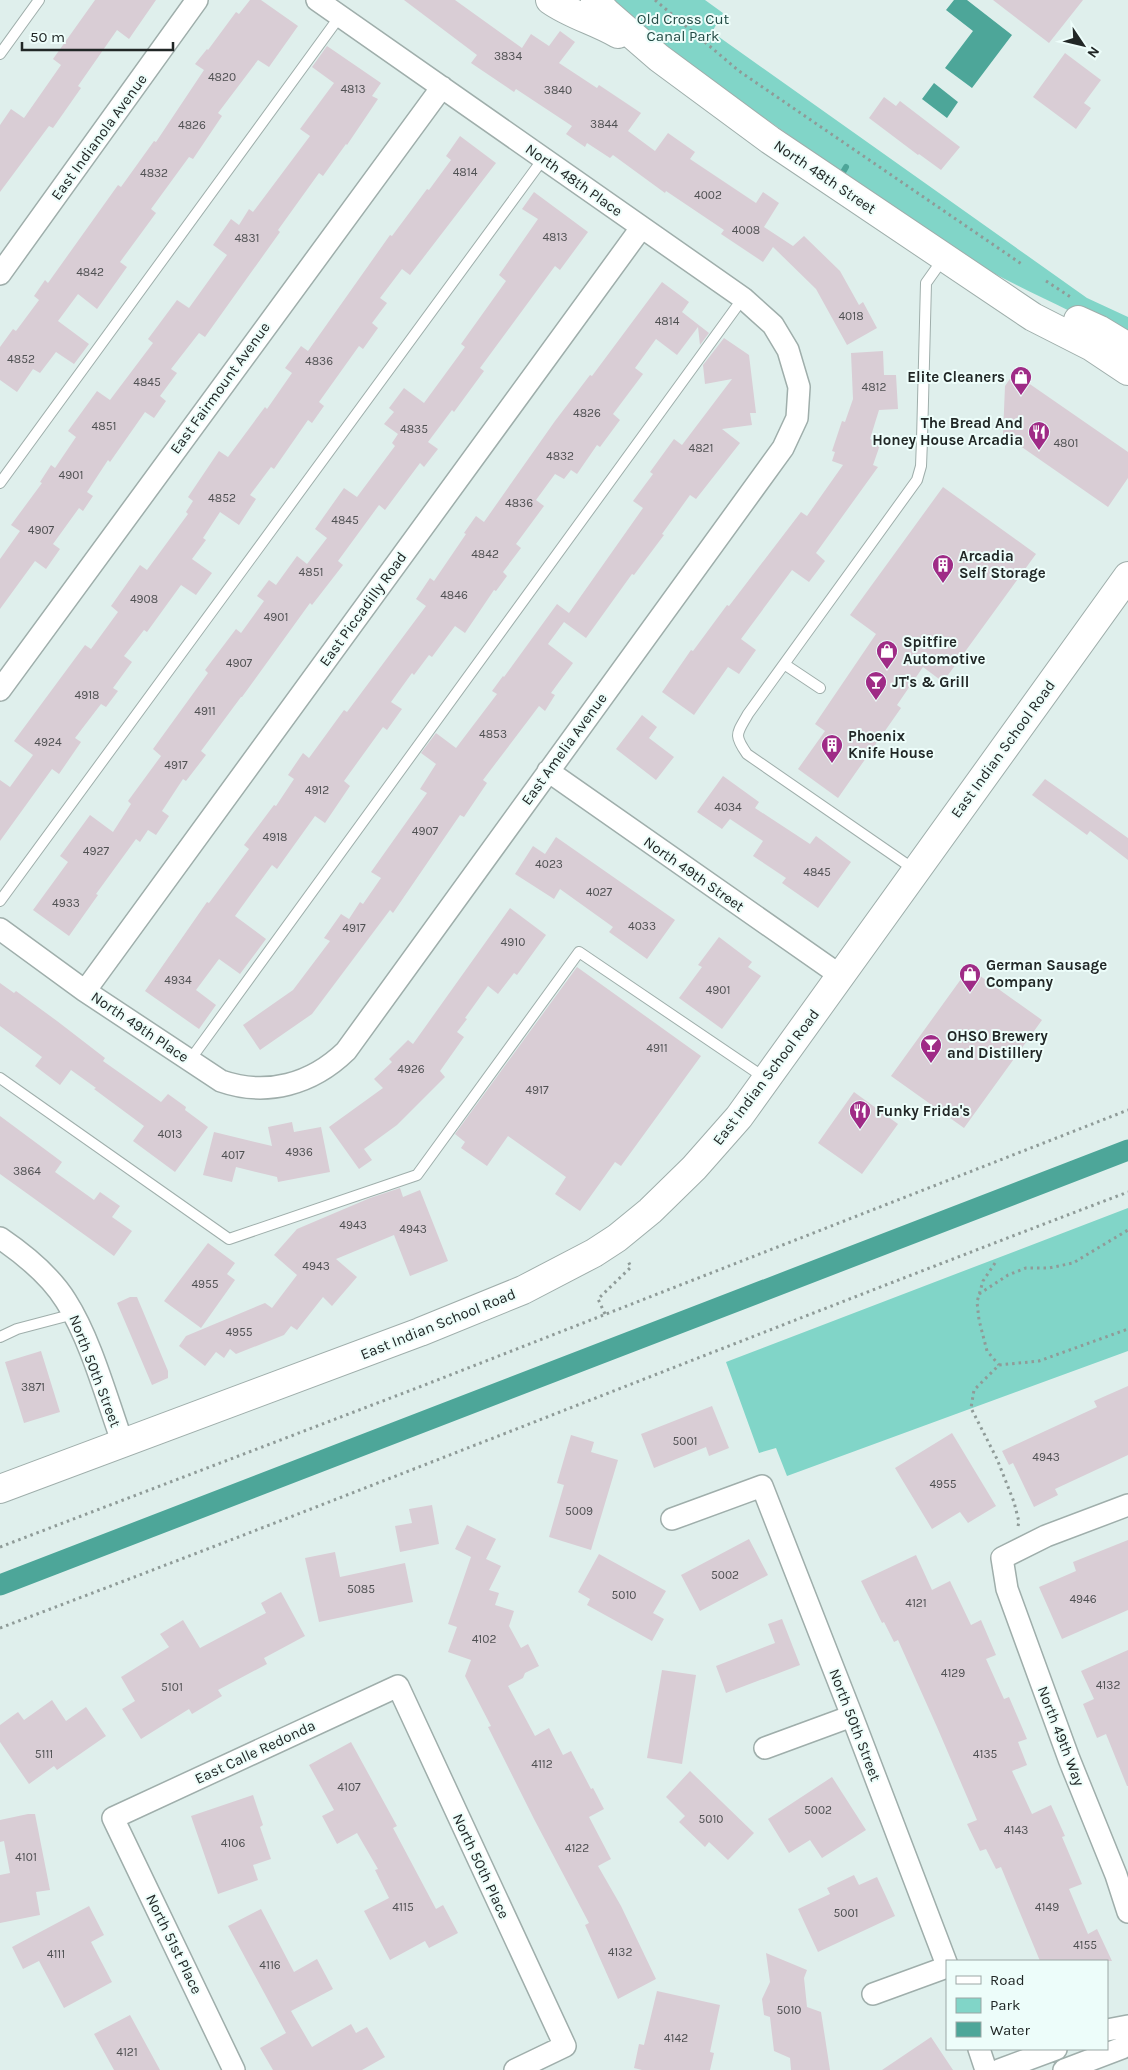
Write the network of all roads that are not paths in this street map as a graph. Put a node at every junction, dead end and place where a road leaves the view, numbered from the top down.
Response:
1 (40, 0) edge
2 (197, 0) edge
3 (317, 0) edge
4 (550, 0) edge
5 (595, 0) edge
6 (340, 16) junction
7 (0, 54) edge
8 (660, 58) junction
9 (442, 87) junction
10 (544, 159) junction
11 (641, 228) junction
12 (944, 258) junction
13 (0, 274) edge
14 (994, 289) junction
15 (743, 298) junction
16 (1033, 317) junction
17 (1128, 348) edge
18 (1128, 371) edge
19 (1128, 386) edge
20 (799, 387) joint
21 (0, 483) edge
22 (1128, 576) edge
23 (784, 664) junction
24 (820, 688) dead end
25 (0, 690) edge
26 (548, 772) junction
27 (916, 871) junction
28 (0, 901) edge
29 (0, 930) edge
30 (841, 976) junction
31 (85, 991) junction
32 (190, 1060) junction
33 (0, 1078) edge
34 (767, 1080) junction
35 (292, 1085) joint
36 (0, 1238) edge
37 (74, 1314) junction
38 (0, 1337) edge
39 (123, 1444) junction
40 (0, 1489) edge
41 (1128, 1505) edge
42 (672, 1519) dead end
43 (398, 1686) joint
44 (852, 1716) junction
45 (765, 1748) dead end
46 (113, 1818) joint
47 (1128, 1912) edge
48 (946, 1963) edge
49 (946, 1966) edge
50 (873, 1994) dead end
51 (1128, 2026) edge
52 (1108, 2030) edge
53 (1128, 2043) edge
54 (979, 2050) edge
55 (1053, 2050) edge
56 (1065, 2062) edge
57 (234, 2070) edge
58 (515, 2070) edge
59 (986, 2070) edge
60 (999, 2070) edge

1 - 7 lane
2 - 13 street, East Indianola Avenue
3 - 6 street, North 48th Place
4 - 8 main road, North 48th Street
5 - 8 main road, North 48th Street
6 - 9 street, North 48th Place
6 - 21 lane
8 - 12 main road, North 48th Street
9 - 10 street, North 48th Place
9 - 25 street, East Fairmount Avenue
10 - 11 street, North 48th Place
10 - 28 lane
11 - 15 street, North 48th Place
11 - 31 street, East Piccadilly Road
12 - 14 main road, North 48th Street
12 - 23 lane
14 - 16 main road, North 48th Street
14 - 17 main road, North 48th Street
15 - 20 street, North 48th Place
15 - 32 lane
16 - 18 main road, North 48th Street
16 - 19 main road
20 - 26 street, East Amelia Avenue
22 - 27 main road, East Indian School Road
23 - 24 lane
23 - 27 lane
26 - 30 street, North 49th Street
26 - 35 street, East Amelia Avenue
27 - 30 main road, East Indian School Road
29 - 31 street, North 49th Place
30 - 34 main road, East Indian School Road
31 - 32 street, North 49th Place
32 - 35 street, North 49th Place
33 - 34 lane
34 - 39 main road, East Indian School Road
36 - 37 street, North 50th Street
37 - 38 lane
37 - 39 street, North 50th Street
39 - 40 main road, East Indian School Road
41 - 47 street, North 49th Way
42 - 44 street, North 50th Street
43 - 46 street, East Calle Redonda
43 - 58 street, North 50th Place
44 - 45 street
44 - 48 street, North 50th Street
46 - 57 street, North 51st Place
49 - 50 street
51 - 52 street
53 - 56 street
54 - 59 street
55 - 60 street

